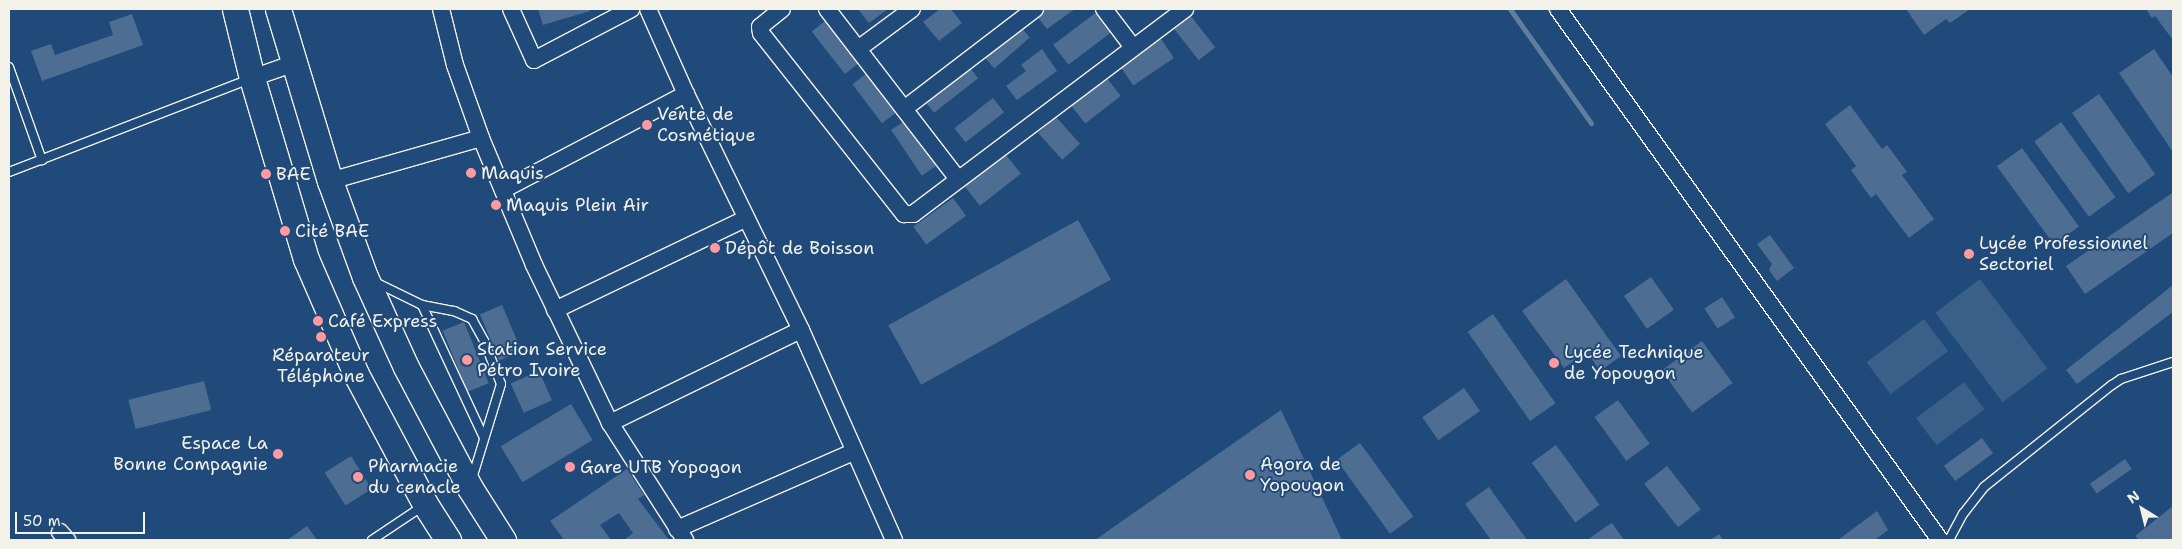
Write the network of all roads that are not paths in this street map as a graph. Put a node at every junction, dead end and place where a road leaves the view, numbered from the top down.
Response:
1 (235, 9) edge
2 (278, 9) edge
3 (441, 9) edge
4 (511, 9) edge
5 (631, 9) edge
6 (648, 9) edge
7 (782, 9) edge
8 (827, 9) edge
9 (912, 9) edge
10 (1036, 9) edge
11 (1104, 9) edge
12 (1184, 9) edge
13 (1558, 9) edge
14 (1132, 46) junction
15 (858, 49) junction
16 (292, 64) junction
17 (9, 67) edge
18 (252, 78) junction
19 (686, 94) junction
20 (904, 109) junction
21 (481, 138) junction
22 (42, 160) junction
23 (9, 172) edge
24 (958, 179) junction
25 (330, 181) junction
26 (503, 190) junction
27 (746, 219) junction
28 (365, 277) junction
29 (422, 305) junction
30 (555, 310) junction
31 (801, 330) junction
32 (2173, 362) edge
33 (610, 424) junction
34 (483, 436) junction
35 (853, 452) junction
36 (470, 488) junction
37 (425, 504) junction
38 (681, 535) edge
39 (372, 540) edge
40 (448, 540) edge
41 (503, 540) edge
42 (894, 540) edge
43 (1940, 540) edge
44 (1949, 540) edge

1 - 18 main road
2 - 16 main road
3 - 21 street
4 - 5 street
6 - 19 street
7 - 24 street
8 - 15 street
9 - 15 street
10 - 20 street
11 - 14 street
12 - 14 street
13 - 43 street
14 - 24 street
15 - 20 street
16 - 18 street
16 - 25 main road
17 - 22 lane
18 - 22 lane
18 - 37 main road
19 - 26 street
19 - 27 street
20 - 24 street
21 - 25 street
21 - 26 street
22 - 23 lane
25 - 28 main road
26 - 30 street
27 - 30 street
27 - 31 street
28 - 29 lane
28 - 36 main road
29 - 34 lane
29 - 34 lane
30 - 33 street
31 - 33 street
31 - 35 street
32 - 44 lane
33 - 38 street
34 - 36 lane
35 - 38 street
35 - 42 street
36 - 41 main road
37 - 39 lane
37 - 40 main road

